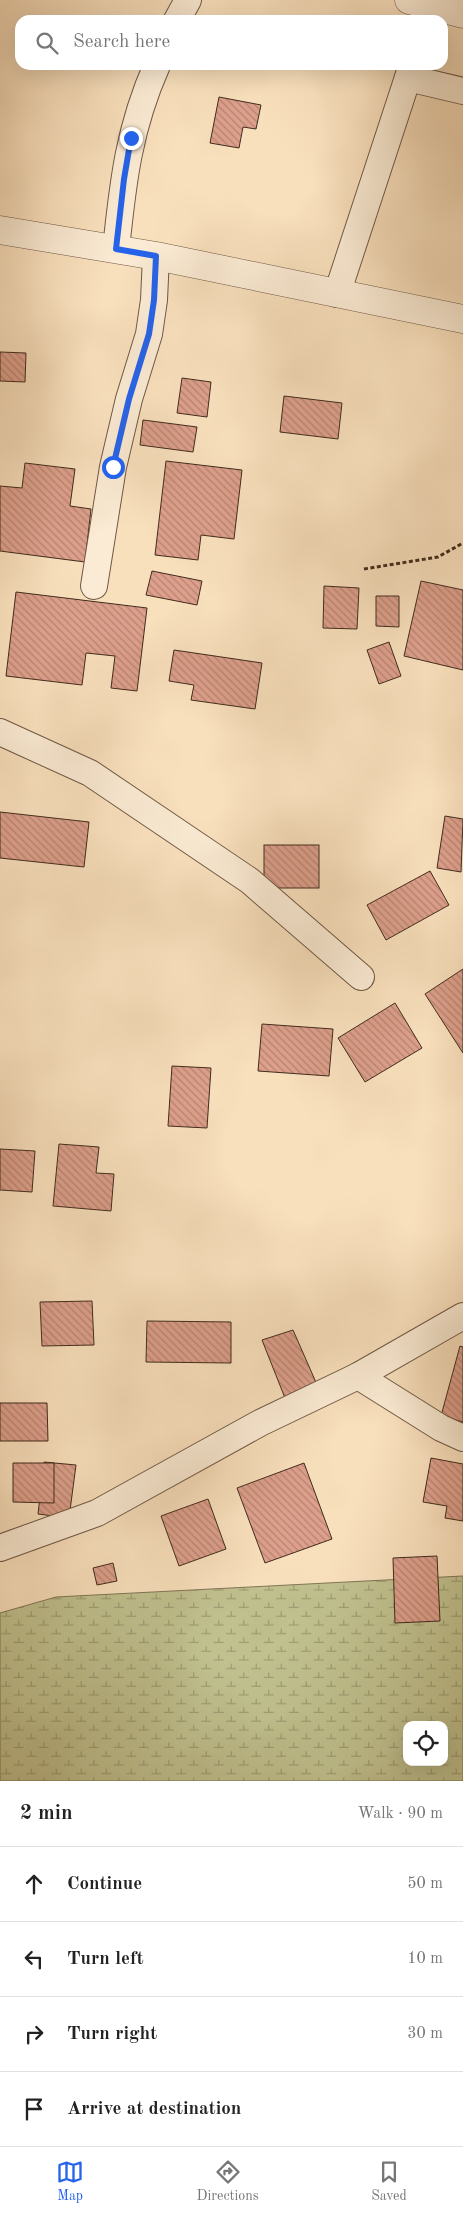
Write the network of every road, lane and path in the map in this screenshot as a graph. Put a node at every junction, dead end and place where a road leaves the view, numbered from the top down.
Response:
1 (188, 0) edge
2 (420, 8) edge
3 (463, 14) edge
4 (180, 15) edge
5 (155, 70) edge
6 (410, 72) edge
7 (463, 91) edge
8 (0, 230) edge
9 (116, 249) junction
10 (156, 256) junction
11 (338, 294) junction
12 (463, 319) edge
13 (463, 543) edge
14 (364, 569) dead end
15 (94, 586) dead end
16 (0, 732) edge
17 (361, 977) dead end
18 (463, 1316) edge
19 (358, 1376) junction
20 (463, 1438) edge
21 (0, 1548) edge

1 - 4 street
2 - 3 street
5 - 9 street
6 - 7 street
6 - 11 street
8 - 9 street
9 - 10 street
10 - 11 street
10 - 15 street
11 - 12 street
13 - 14 path
16 - 17 street
18 - 19 street
19 - 20 street
19 - 21 street

